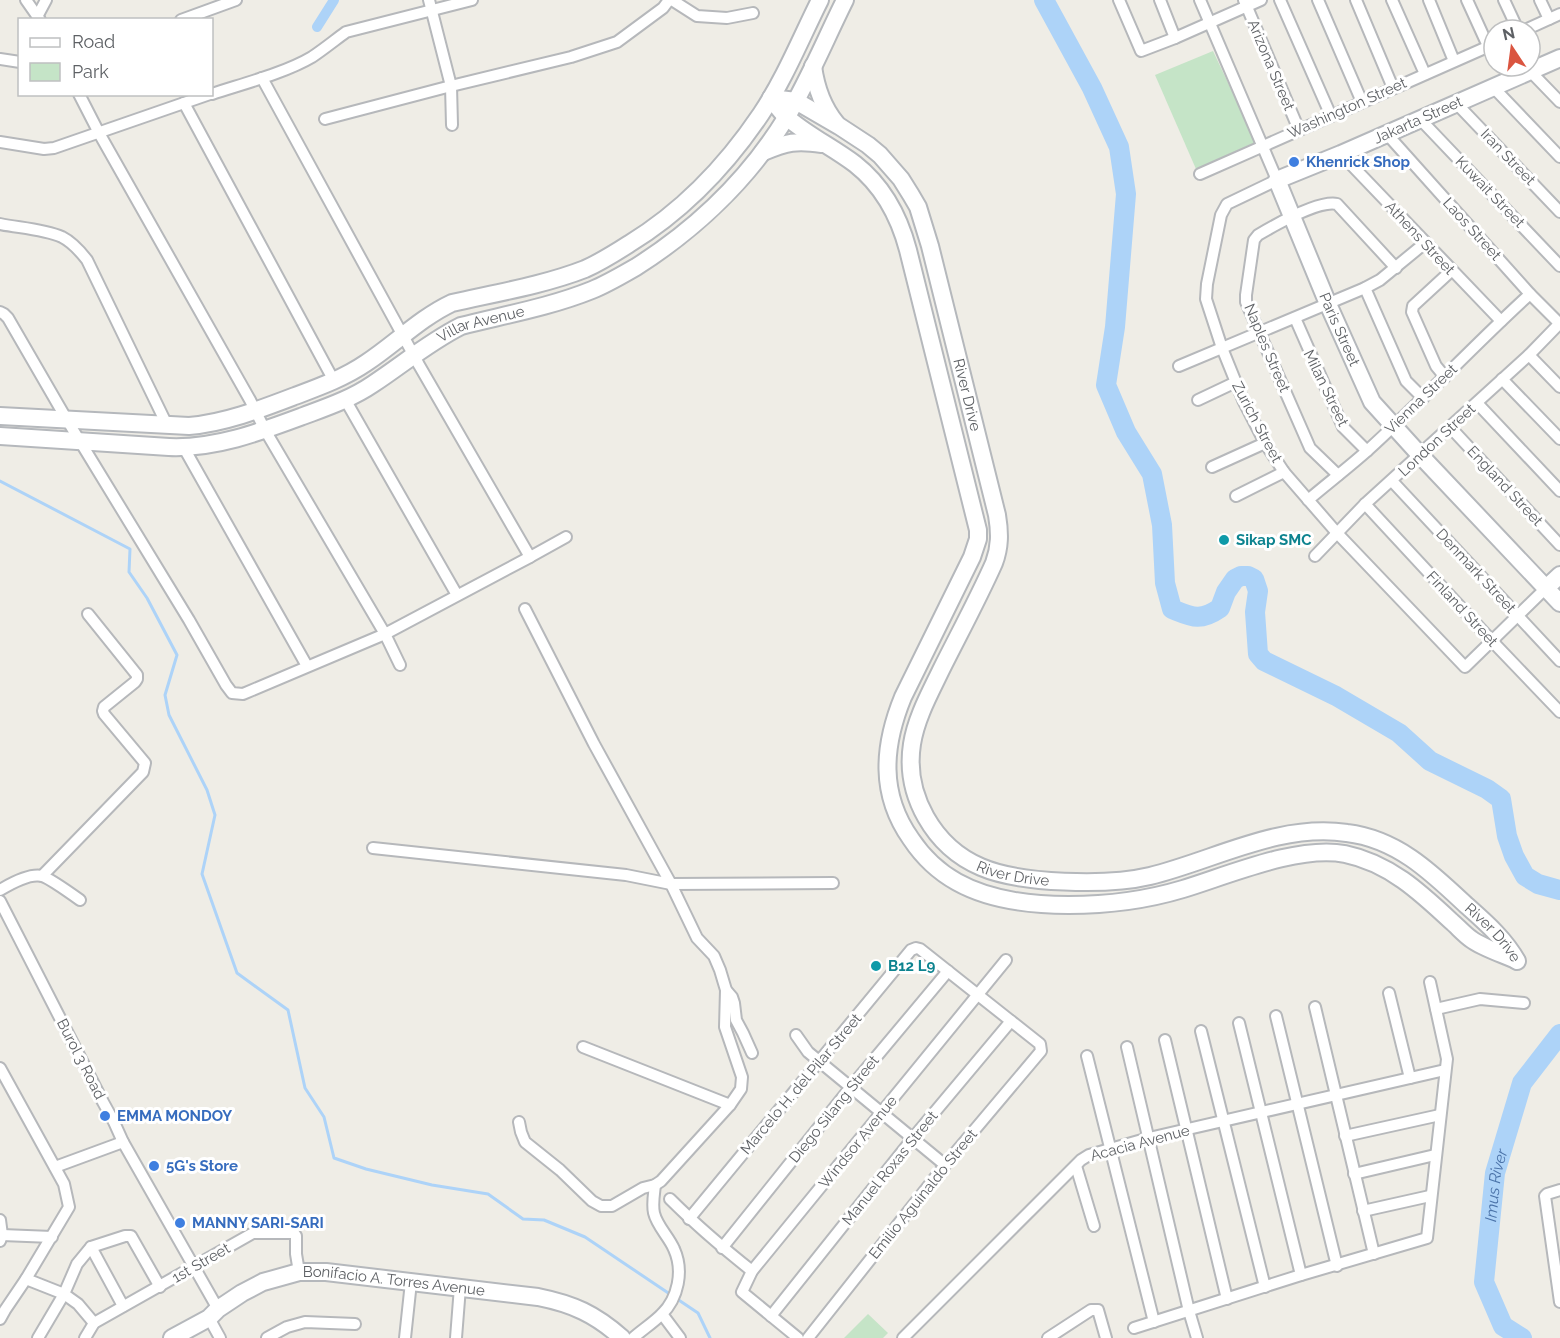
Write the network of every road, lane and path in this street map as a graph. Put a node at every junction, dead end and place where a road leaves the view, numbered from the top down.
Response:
1 (26, 0) edge
2 (46, 0) edge
3 (236, 0) edge
4 (472, 0) edge
5 (671, 0) edge
6 (820, 0) edge
7 (845, 0) edge
8 (1119, 0) edge
9 (1160, 0) edge
10 (1200, 0) edge
11 (1261, 0) edge
12 (1280, 0) edge
13 (1318, 0) edge
14 (1356, 0) edge
15 (1392, 0) edge
16 (1429, 0) edge
17 (1467, 0) edge
18 (1504, 0) edge
19 (1540, 0) edge
20 (1245, 3) edge
21 (430, 5) edge
22 (753, 13) dead end
23 (1560, 14) edge
24 (39, 17) edge
25 (186, 18) edge
26 (1512, 18) edge
27 (1549, 19) junction
28 (1542, 22) edge
29 (1210, 23) junction
30 (1482, 28) edge
31 (1175, 38) junction
32 (1482, 49) edge
33 (1560, 58) edge
34 (0, 59) edge
35 (1455, 61) junction
36 (18, 62) edge
37 (813, 66) junction
38 (1542, 66) edge
39 (1425, 74) junction
40 (262, 78) junction
41 (1514, 78) edge
42 (1537, 78) edge
43 (451, 86) junction
44 (1493, 87) junction
45 (1393, 88) junction
46 (213, 93) edge
47 (80, 96) edge
48 (205, 96) edge
49 (771, 98) junction
50 (796, 101) junction
51 (1362, 102) junction
52 (1560, 102) edge
53 (184, 103) junction
54 (1456, 103) junction
55 (1331, 116) junction
56 (786, 118) junction
57 (325, 119) dead end
58 (1420, 119) junction
59 (452, 125) dead end
60 (839, 126) junction
61 (1299, 130) junction
62 (99, 133) junction
63 (1386, 133) junction
64 (0, 142) edge
65 (825, 144) junction
66 (1262, 146) junction
67 (762, 152) junction
68 (1341, 154) junction
69 (1560, 157) edge
70 (1200, 174) dead end
71 (1277, 180) junction
72 (1560, 212) edge
73 (1292, 217) junction
74 (0, 224) edge
75 (1425, 243) junction
76 (1560, 266) edge
77 (1396, 268) junction
78 (1451, 271) junction
79 (1365, 288) junction
80 (1530, 294) junction
81 (1328, 304) junction
82 (0, 312) edge
83 (1295, 318) junction
84 (1501, 321) junction
85 (1560, 324) edge
86 (1259, 332) junction
87 (403, 336) junction
88 (1222, 348) junction
89 (413, 355) junction
90 (1528, 355) junction
91 (1179, 366) dead end
92 (1445, 377) junction
93 (1503, 379) junction
94 (334, 381) junction
95 (1236, 382) junction
96 (1560, 387) edge
97 (1423, 398) junction
98 (346, 400) junction
99 (1198, 400) dead end
100 (1477, 403) junction
101 (256, 411) junction
102 (0, 416) edge
103 (67, 420) junction
104 (167, 425) junction
105 (1394, 426) junction
106 (1450, 427) junction
107 (265, 430) junction
108 (0, 436) edge
109 (1560, 439) edge
110 (81, 441) junction
111 (1265, 442) junction
112 (184, 448) junction
113 (1367, 451) junction
114 (1420, 455) junction
115 (1212, 466) dead end
116 (1284, 472) junction
117 (1338, 475) junction
118 (1392, 481) junction
119 (1560, 491) edge
120 (1236, 496) dead end
121 (1308, 500) junction
122 (1365, 504) junction
123 (1337, 533) junction
124 (566, 537) dead end
125 (1560, 545) edge
126 (530, 556) junction
127 (1315, 556) dead end
128 (1560, 575) edge
129 (1546, 588) junction
130 (457, 595) junction
131 (1560, 603) edge
132 (525, 609) dead end
133 (88, 614) dead end
134 (1517, 615) junction
135 (385, 634) junction
136 (1492, 641) junction
137 (1560, 661) edge
138 (400, 665) dead end
139 (307, 666) junction
140 (1560, 712) edge
141 (373, 848) dead end
142 (42, 876) junction
143 (833, 883) dead end
144 (671, 884) junction
145 (0, 890) edge
146 (80, 900) dead end
147 (0, 901) edge
148 (1006, 960) dead end
149 (948, 971) junction
150 (1430, 982) dead end
151 (726, 990) junction
152 (1389, 993) dead end
153 (978, 995) junction
154 (1524, 1003) dead end
155 (1314, 1007) dead end
156 (1436, 1009) junction
157 (1276, 1016) dead end
158 (1011, 1021) junction
159 (1239, 1023) dead end
160 (1201, 1031) dead end
161 (796, 1035) dead end
162 (1164, 1040) dead end
163 (583, 1047) dead end
164 (1127, 1047) dead end
165 (752, 1053) dead end
166 (1087, 1056) dead end
167 (820, 1062) junction
168 (0, 1068) edge
169 (1445, 1070) junction
170 (1410, 1078) junction
171 (851, 1087) junction
172 (1335, 1095) junction
173 (1297, 1104) junction
174 (730, 1105) junction
175 (1260, 1112) junction
176 (883, 1113) junction
177 (1440, 1115) junction
178 (1223, 1121) junction
179 (519, 1122) dead end
180 (1186, 1130) junction
181 (1345, 1136) junction
182 (914, 1138) junction
183 (1149, 1138) junction
184 (123, 1142) junction
185 (1110, 1149) junction
186 (1435, 1155) junction
187 (945, 1165) junction
188 (1076, 1166) junction
189 (55, 1167) junction
190 (1354, 1174) junction
191 (655, 1185) junction
192 (1560, 1190) edge
193 (1430, 1196) junction
194 (670, 1199) dead end
195 (1363, 1211) junction
196 (689, 1219) junction
197 (0, 1220) edge
198 (1094, 1226) dead end
199 (52, 1237) junction
200 (1, 1238) edge
201 (91, 1247) junction
202 (722, 1248) junction
203 (1374, 1254) junction
204 (194, 1266) junction
205 (1336, 1266) junction
206 (752, 1271) junction
207 (299, 1272) junction
208 (1301, 1275) junction
209 (26, 1279) junction
210 (411, 1282) junction
211 (160, 1287) junction
212 (460, 1287) junction
213 (1265, 1287) junction
214 (64, 1294) junction
215 (1227, 1299) junction
216 (1560, 1302) edge
217 (123, 1306) junction
218 (1189, 1311) junction
219 (213, 1313) junction
220 (662, 1314) junction
221 (771, 1316) junction
222 (0, 1319) edge
223 (1154, 1322) junction
224 (94, 1323) junction
225 (355, 1324) dead end
226 (1134, 1328) dead end
227 (1051, 1337) edge
228 (38, 1338) edge
229 (84, 1338) edge
230 (172, 1338) edge
231 (220, 1338) edge
232 (267, 1338) edge
233 (405, 1338) edge
234 (456, 1338) edge
235 (622, 1338) edge
236 (633, 1338) edge
237 (680, 1338) edge
238 (798, 1338) edge
239 (808, 1338) edge
240 (903, 1338) edge
241 (1106, 1338) edge
242 (1197, 1338) edge

1 - 24 street
2 - 24 street
3 - 25 street
4 - 21 street
5 - 22 street
5 - 43 street
6 - 49 street, Villar Avenue
7 - 37 street, Villar Avenue
8 - 31 street
9 - 31 street
10 - 29 street, Paris Street
11 - 20 street
12 - 55 street
13 - 51 street
14 - 45 street
15 - 39 street
16 - 35 street
17 - 30 street
18 - 26 street
19 - 27 street
20 - 29 street
20 - 61 street, Arizona Street
21 - 40 street
21 - 43 street
23 - 27 street
27 - 28 street
29 - 31 street
29 - 66 street, Paris Street
32 - 35 street, Washington Street
33 - 38 street, Jakarta Street
34 - 36 street
35 - 39 street, Washington Street
37 - 50 street, Villar Avenue
37 - 60 street
39 - 45 street, Washington Street
40 - 46 street
40 - 87 street
41 - 44 street, Jakarta Street
42 - 52 street
43 - 57 street
43 - 59 street
44 - 54 street, Jakarta Street
44 - 69 street
45 - 51 street, Washington Street
47 - 62 street
48 - 53 street
49 - 50 street, River Drive
49 - 56 street, River Drive
49 - 87 street, Villar Avenue
50 - 56 street, Villar Avenue
50 - 60 street, River Drive
51 - 55 street, Washington Street
53 - 62 street
53 - 94 street
54 - 58 street, Jakarta Street
54 - 72 street, Iran Street
55 - 61 street, Washington Street
56 - 65 street, River Drive
56 - 67 street, Villar Avenue
58 - 63 street, Jakarta Street
58 - 76 street, Kuwait Street
60 - 65 street, River Drive
61 - 66 street, Washington Street
62 - 64 street
62 - 101 street
63 - 68 street, Jakarta Street
63 - 80 street, Laos Street
65 - 67 street
66 - 70 street, Washington Street
66 - 71 street, Paris Street
67 - 89 street, Villar Avenue
68 - 71 street, Jakarta Street
68 - 75 street, Athens Street
71 - 73 street, Paris Street
71 - 88 street, Zurich Street
73 - 77 street, Naples Street
73 - 81 street, Paris Street
73 - 86 street, Naples Street
74 - 104 street
75 - 77 street
75 - 78 street, Athens Street
77 - 79 street
78 - 84 street, Athens Street
78 - 92 street
79 - 81 street
79 - 97 street
80 - 84 street, Vienna Street
80 - 85 street, Laos Street
81 - 83 street
81 - 105 street, Paris Street
82 - 103 street
83 - 86 street
83 - 113 street, Milan Street
84 - 92 street, Vienna Street
85 - 90 street, London Street
86 - 88 street
86 - 117 street, Naples Street
87 - 89 street
87 - 94 street, Villar Avenue
88 - 91 street
88 - 95 street, Zurich Street
89 - 98 street, Villar Avenue
89 - 126 street
90 - 93 street, London Street
90 - 96 street
92 - 97 street, Vienna Street
93 - 100 street, London Street
93 - 109 street
94 - 101 street, Villar Avenue
95 - 99 street
95 - 111 street, Zurich Street
97 - 105 street, Vienna Street
98 - 107 street, Villar Avenue
98 - 130 street
100 - 106 street, London Street
100 - 119 street
101 - 104 street, Villar Avenue
101 - 107 street
102 - 103 street, Villar Avenue
103 - 104 street, Villar Avenue
103 - 110 street
105 - 113 street, Vienna Street
105 - 114 street, Paris Street
106 - 114 street, London Street
106 - 125 street, England Street
107 - 112 street, Villar Avenue
107 - 135 street
108 - 110 street, Villar Avenue
110 - 112 street, Villar Avenue
110 - 139 street
111 - 115 street
111 - 116 street, Zurich Street
112 - 139 street
113 - 117 street, Vienna Street
114 - 118 street, London Street
114 - 129 street, Paris Street
116 - 120 street
116 - 121 street, Zurich Street
117 - 121 street, Vienna Street
118 - 122 street, London Street
118 - 134 street, Denmark Street
121 - 123 street, Zurich Street
122 - 123 street, London Street
122 - 136 street, Finland Street
123 - 127 street, London Street
123 - 136 street, Zurich Street
124 - 126 street
126 - 130 street
128 - 129 street
129 - 131 street, Paris Street
129 - 134 street
130 - 135 street
132 - 144 street
133 - 142 street
134 - 136 street
134 - 137 street, Denmark Street
135 - 138 street
135 - 139 street
136 - 140 street, Finland Street
141 - 144 street
142 - 145 street
142 - 146 street
143 - 144 street
144 - 151 street
147 - 184 street, Burol 3 Road
148 - 153 street, Windsor Avenue
149 - 153 street
149 - 167 street, Marcelo H. del Pilar Street
149 - 171 street, Diego Silang Street
150 - 156 street
151 - 165 street
151 - 174 street
152 - 170 street
153 - 158 street
153 - 176 street, Windsor Avenue
154 - 156 street
155 - 172 street
156 - 169 street
157 - 173 street
158 - 182 street, Manuel Roxas Street
158 - 187 street, Emilio Aguinaldo Street
159 - 175 street
160 - 178 street
161 - 167 street
162 - 180 street
163 - 174 street
164 - 183 street
166 - 185 street
167 - 171 street
167 - 196 street, Marcelo H. del Pilar Street
168 - 189 street
169 - 170 street, Acacia Avenue
169 - 177 street
170 - 172 street, Acacia Avenue
171 - 176 street
171 - 202 street, Diego Silang Street
172 - 173 street, Acacia Avenue
172 - 181 street
173 - 175 street, Acacia Avenue
173 - 205 street
174 - 191 street
175 - 178 street, Acacia Avenue
175 - 208 street
176 - 182 street
176 - 206 street, Windsor Avenue
177 - 181 street
177 - 186 street
178 - 180 street, Acacia Avenue
178 - 213 street
179 - 191 street
180 - 183 street, Acacia Avenue
180 - 215 street
181 - 190 street
182 - 187 street
182 - 221 street, Manuel Roxas Street
183 - 185 street, Acacia Avenue
183 - 218 street
184 - 189 street
184 - 204 street, Burol 3 Road
185 - 188 street, Acacia Avenue
185 - 223 street
186 - 190 street
186 - 193 street
187 - 239 street, Emilio Aguinaldo Street
188 - 198 street
188 - 240 street, Acacia Avenue
189 - 199 street
190 - 195 street
191 - 220 street
192 - 216 street
193 - 195 street
193 - 203 street
194 - 196 street
195 - 203 street
196 - 202 street
197 - 200 street
199 - 200 street
199 - 209 street
201 - 211 street
201 - 214 street
201 - 217 street
202 - 206 street
203 - 205 street
204 - 207 street, 1st Street
204 - 211 street, 1st Street
204 - 219 street, Burol 3 Road
205 - 208 street
206 - 221 street, Windsor Avenue
207 - 210 street, Bonifacio A. Torres Avenue
207 - 219 street, Bonifacio A. Torres Avenue
208 - 213 street
209 - 214 street
209 - 222 street
210 - 212 street, Bonifacio A. Torres Avenue
210 - 233 street
211 - 217 street, 1st Street
212 - 234 street
212 - 235 street, Bonifacio A. Torres Avenue
213 - 215 street
214 - 224 street
214 - 228 street
215 - 218 street
217 - 224 street, 1st Street
218 - 223 street
218 - 242 street
219 - 230 street, Bonifacio A. Torres Avenue
219 - 231 street, Burol 3 Road
220 - 236 street
220 - 237 street
221 - 238 street
223 - 226 street
224 - 229 street, 1st Street
225 - 232 street
227 - 241 street

